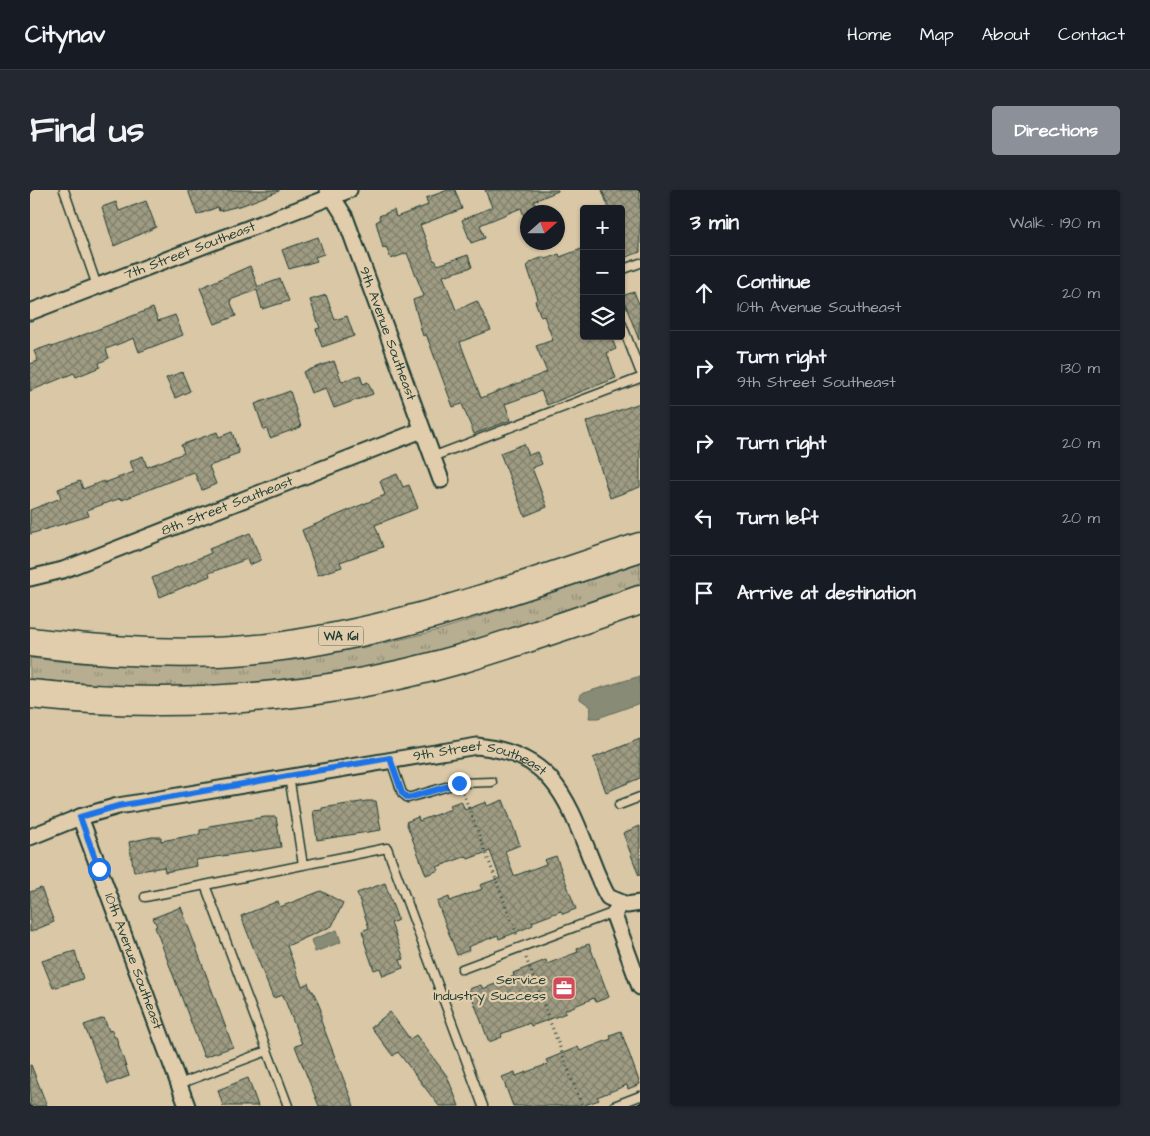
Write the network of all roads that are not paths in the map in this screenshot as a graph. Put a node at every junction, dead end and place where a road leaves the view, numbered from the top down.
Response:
1 (64, 190) edge
2 (349, 190) edge
3 (330, 193) edge
4 (640, 263) edge
5 (625, 269) edge
6 (97, 286) junction
7 (30, 312) edge
8 (625, 332) edge
9 (640, 371) edge
10 (640, 378) edge
11 (422, 430) junction
12 (432, 457) junction
13 (441, 480) dead end
14 (640, 547) edge
15 (30, 578) edge
16 (640, 600) edge
17 (30, 642) edge
18 (30, 694) edge
19 (390, 758) junction
20 (289, 776) junction
21 (492, 782) dead end
22 (640, 797) edge
23 (620, 805) dead end
24 (80, 817) junction
25 (30, 837) edge
26 (303, 865) junction
27 (205, 885) junction
28 (146, 898) dead end
29 (640, 903) edge
30 (618, 908) junction
31 (462, 969) dead end
32 (640, 988) edge
33 (267, 1050) junction
34 (179, 1084) junction
35 (640, 1096) edge
36 (187, 1106) edge
37 (288, 1106) edge
38 (483, 1106) edge
39 (614, 1106) edge

1 - 6 lane
2 - 3 street, 7th Street Southeast
3 - 6 street, 7th Street Southeast
3 - 11 street, 9th Avenue Southeast
4 - 5 lane
6 - 7 street, 7th Street Southeast
8 - 9 lane
10 - 12 lane
11 - 12 street, 9th Avenue Southeast
11 - 15 street, 8th Street Southeast
12 - 13 street, 9th Avenue Southeast
14 - 17 highway, WA 161
16 - 18 highway
19 - 20 street, 9th Street Southeast
19 - 21 lane
19 - 30 street, 9th Street Southeast
20 - 24 street, 9th Street Southeast
20 - 26 lane
22 - 23 lane
24 - 25 street, 9th Street Southeast
24 - 34 street, 10th Avenue Southeast
26 - 27 lane
26 - 38 lane
27 - 28 lane
27 - 33 lane
29 - 30 street
30 - 31 lane
30 - 32 street
33 - 34 lane
33 - 37 lane
34 - 36 street, 10th Avenue Southeast
35 - 39 lane

